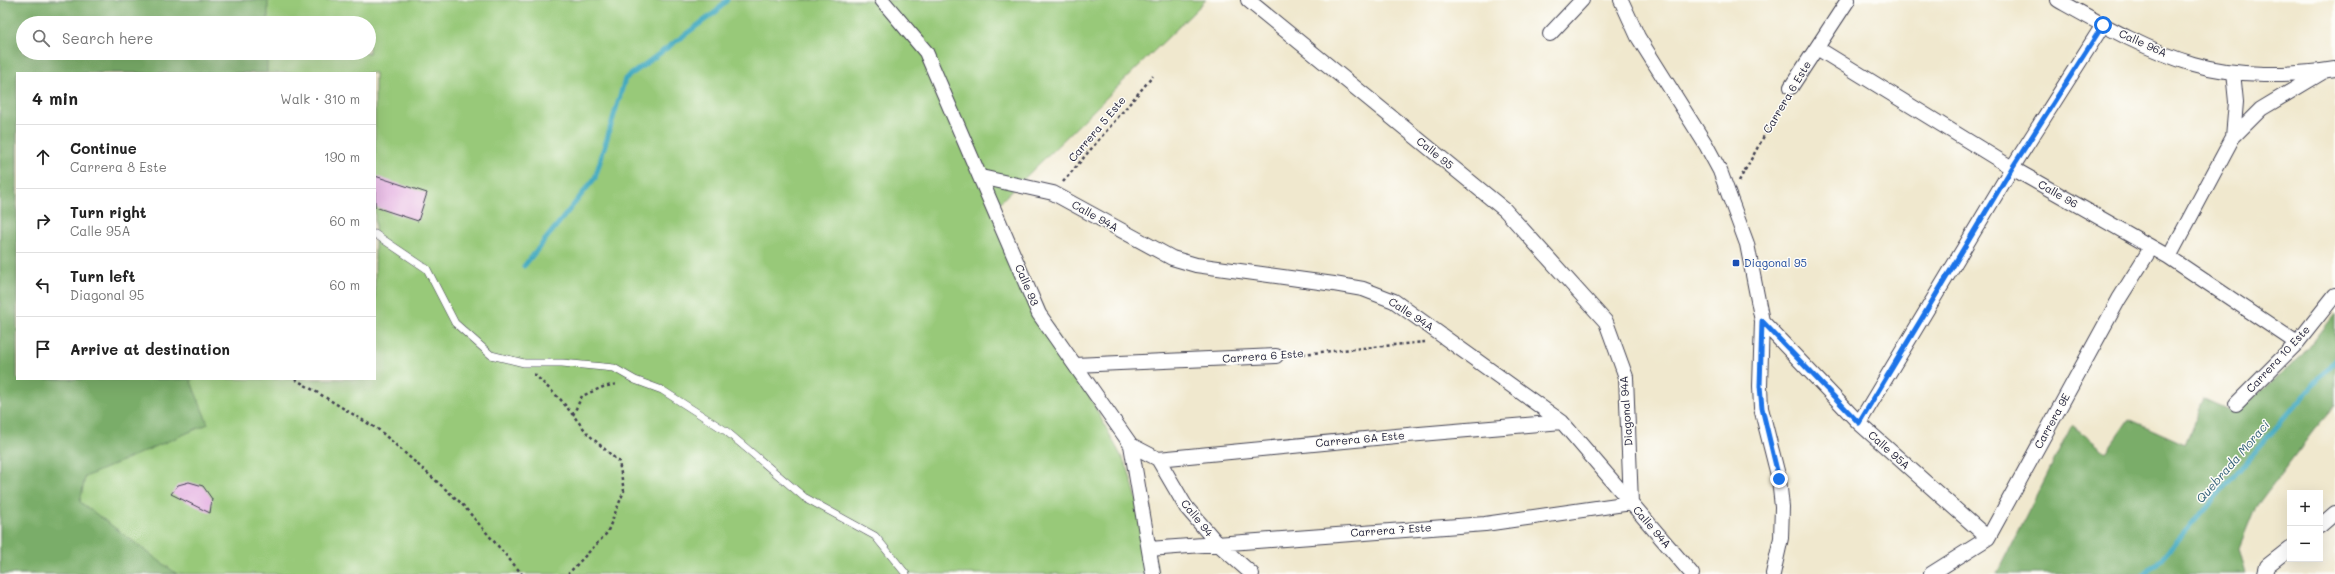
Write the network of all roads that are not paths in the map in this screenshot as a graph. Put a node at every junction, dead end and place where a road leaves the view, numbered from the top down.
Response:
1 (882, 0) edge
2 (1248, 0) edge
3 (1582, 0) edge
4 (1621, 0) edge
5 (1848, 0) edge
6 (2058, 0) edge
7 (2103, 25) junction
8 (1550, 34) dead end
9 (1817, 48) junction
10 (2331, 69) edge
11 (2233, 72) junction
12 (1791, 87) road end
13 (2233, 136) junction
14 (2012, 168) junction
15 (981, 177) junction
16 (376, 235) edge
17 (2151, 248) junction
18 (2169, 257) junction
19 (2335, 295) edge
20 (1762, 321) junction
21 (1606, 322) joint
22 (2297, 343) junction
23 (1276, 356) road end
24 (1075, 365) junction
25 (2236, 404) dead end
26 (1562, 422) junction
27 (1859, 423) junction
28 (1131, 445) junction
29 (1158, 459) junction
30 (1631, 503) junction
31 (2335, 514) edge
32 (2323, 524) edge
33 (1988, 538) junction
34 (1217, 542) junction
35 (1149, 549) junction
36 (2287, 550) edge
37 (906, 574) edge
38 (1153, 574) edge
39 (1252, 574) edge
40 (1692, 574) edge
41 (1773, 574) edge
42 (1931, 574) edge
43 (2265, 574) edge

1 - 15 street, Calle 93
2 - 21 street, Calle 95
3 - 8 street
4 - 20 street
5 - 9 street, Carrera 6 Este
6 - 7 street, Calle 96A
7 - 11 street, Calle 96A
7 - 14 street
9 - 12 street, Carrera 6 Este
9 - 14 street, Calle 96
10 - 11 street, Calle 96A
10 - 13 street
11 - 13 street
13 - 18 street
14 - 17 street, Calle 96
14 - 27 street
15 - 24 street, Calle 93
15 - 26 street, Calle 94A
16 - 37 lane
17 - 18 street, Calle 96
17 - 33 street, Carrera 9E
18 - 22 street, Calle 96
19 - 22 street, Carrera 10 Este
20 - 27 street, Calle 95A
20 - 41 street
21 - 30 street, Diagonal 94A
22 - 25 street, Carrera 10 Este
23 - 24 street, Carrera 6 Este
24 - 28 street, Calle 93
26 - 29 street, Carrera 6A Este
26 - 30 street, Calle 94A
27 - 33 street, Calle 95A
28 - 29 street
28 - 35 street, Calle 93
29 - 34 street, Calle 94
30 - 34 street, Carrera 7 Este
30 - 40 street, Calle 94A
31 - 32 street
33 - 42 street, Carrera 9E
34 - 35 street, Carrera 7 Este
34 - 39 street, Calle 94
35 - 38 street, Calle 93
36 - 43 street

